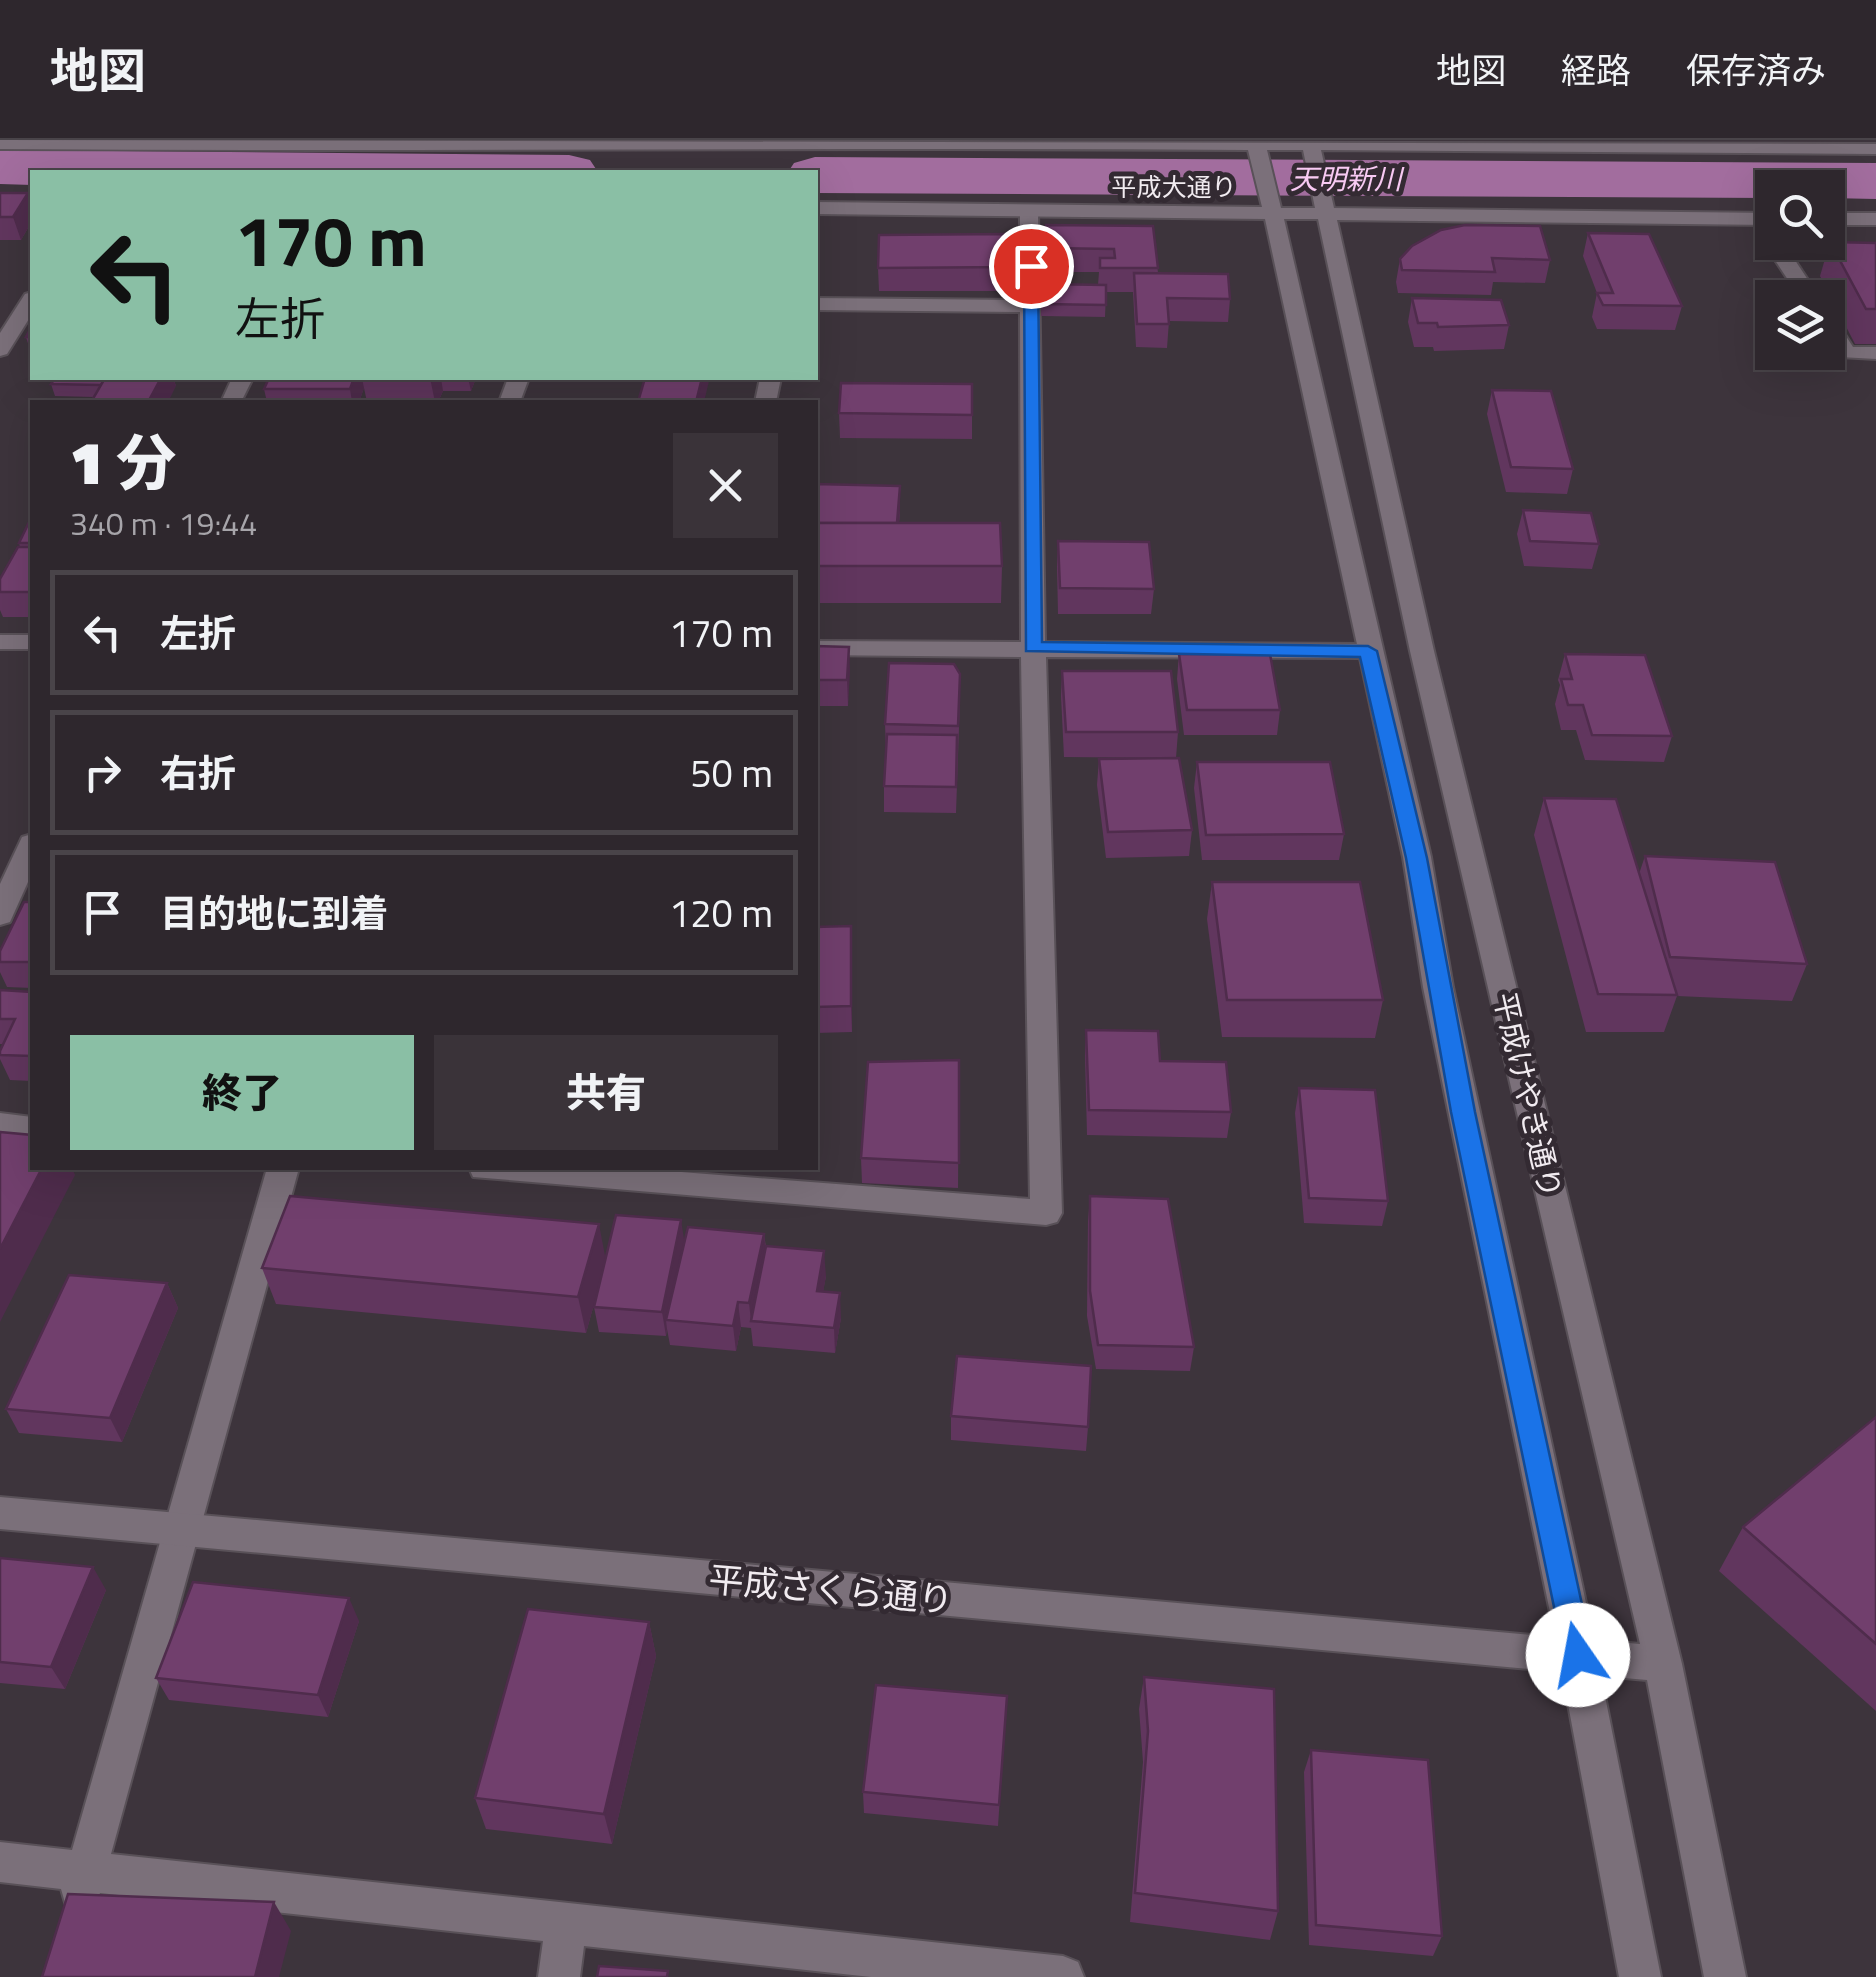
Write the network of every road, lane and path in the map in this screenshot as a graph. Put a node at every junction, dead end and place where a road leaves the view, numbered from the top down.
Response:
1 (1255, 141) edge
2 (1310, 141) edge
3 (578, 143) edge
4 (1552, 143) edge
5 (0, 144) edge
6 (1692, 144) edge
7 (1876, 149) edge
8 (818, 208) edge
9 (1029, 211) junction
10 (1272, 213) junction
11 (1328, 213) junction
12 (1755, 219) edge
13 (1845, 219) edge
14 (1876, 219) edge
15 (0, 298) edge
16 (30, 298) edge
17 (30, 301) edge
18 (818, 304) edge
19 (1032, 306) junction
20 (1845, 348) edge
21 (0, 350) edge
22 (1876, 353) edge
23 (0, 642) edge
24 (30, 642) edge
25 (818, 648) edge
26 (1032, 648) junction
27 (1368, 651) junction
28 (30, 848) edge
29 (0, 916) edge
30 (0, 1125) edge
31 (30, 1128) edge
32 (282, 1170) edge
33 (534, 1170) edge
34 (659, 1175) edge
35 (0, 1512) edge
36 (182, 1532) junction
37 (1578, 1655) junction
38 (1662, 1664) junction
39 (0, 1862) edge
40 (88, 1872) junction
41 (566, 1924) junction
42 (68, 1925) edge
43 (559, 1977) edge
44 (1063, 1977) edge
45 (1640, 1977) edge
46 (1725, 1977) edge

1 - 2 street, 平成大通り
1 - 3 street, 平成大通り
1 - 10 street
2 - 4 street, 平成大通り
2 - 11 street, 平成けやき通り
3 - 5 street, 平成大通り
4 - 6 street, 平成大通り
6 - 7 street, 平成大通り
8 - 9 street, 平成大通り
9 - 10 street, 平成大通り
9 - 19 street
10 - 11 street, 平成大通り
10 - 27 street
11 - 12 street, 平成大通り
11 - 38 street, 平成けやき通り
13 - 14 street
15 - 16 street
17 - 21 street
18 - 19 street
19 - 26 street
20 - 22 street
23 - 24 street
25 - 26 street
26 - 27 street
26 - 34 street
27 - 37 street
28 - 29 street
30 - 31 street
32 - 36 street
33 - 34 street
35 - 36 street, 平成さくら通り
36 - 37 street, 平成さくら通り
36 - 40 street
37 - 38 street, 平成さくら通り
37 - 45 street
38 - 46 street, 平成けやき通り
39 - 40 street
40 - 41 street
40 - 42 street
41 - 43 street
41 - 44 street

